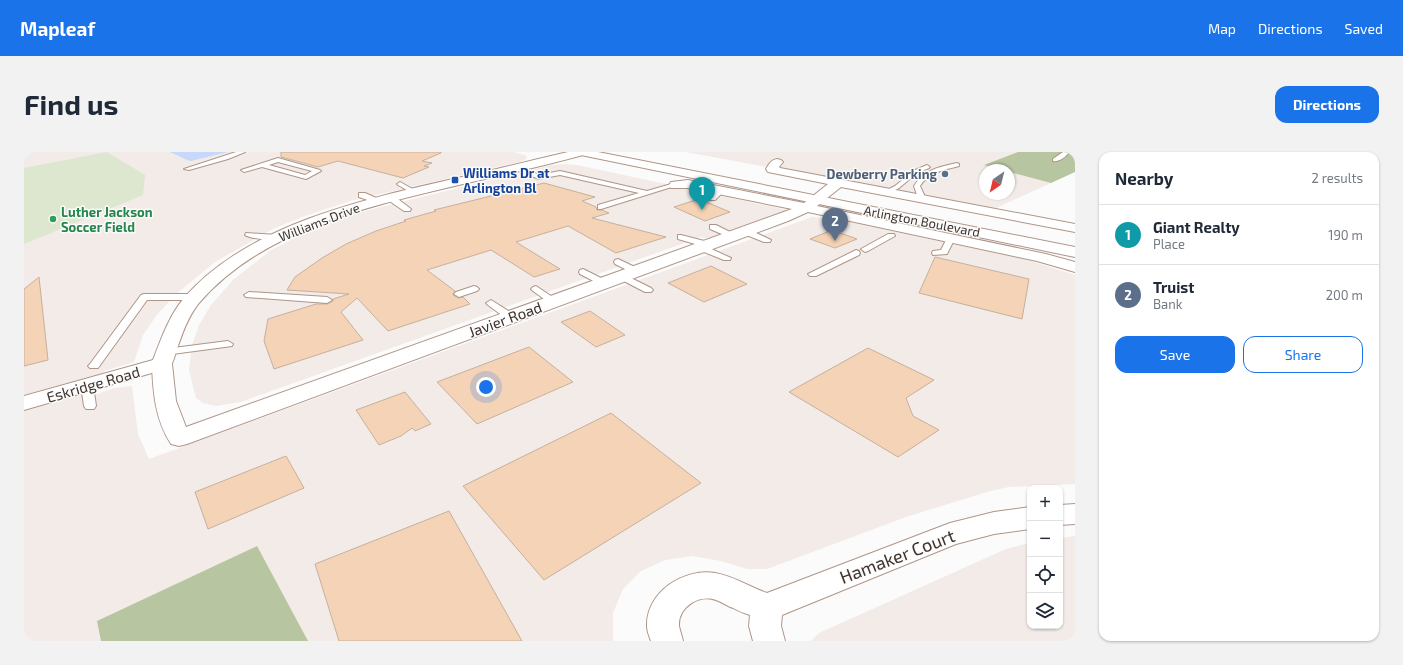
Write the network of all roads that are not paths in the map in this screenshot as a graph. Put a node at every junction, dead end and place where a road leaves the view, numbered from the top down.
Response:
1 (242, 152) edge
2 (536, 152) edge
3 (582, 152) edge
4 (626, 152) edge
5 (1066, 152) edge
6 (558, 158) junction
7 (1055, 160) dead end
8 (777, 162) dead end
9 (262, 164) junction
10 (957, 165) dead end
11 (927, 167) dead end
12 (515, 168) junction
13 (187, 169) dead end
14 (244, 170) dead end
15 (838, 183) junction
16 (400, 184) dead end
17 (675, 185) joint
18 (414, 192) junction
19 (887, 192) junction
20 (647, 193) junction
21 (362, 195) dead end
22 (385, 199) junction
23 (922, 199) junction
24 (816, 200) junction
25 (602, 207) dead end
26 (407, 209) dead end
27 (712, 227) dead end
28 (1075, 228) edge
29 (740, 234) junction
30 (249, 235) dead end
31 (891, 236) dead end
32 (276, 237) junction
33 (680, 237) dead end
34 (951, 238) junction
35 (767, 240) dead end
36 (1075, 240) edge
37 (706, 247) junction
38 (865, 249) dead end
39 (1075, 252) edge
40 (856, 253) dead end
41 (936, 253) dead end
42 (727, 258) dead end
43 (1075, 267) edge
44 (626, 270) junction
45 (583, 272) dead end
46 (813, 274) dead end
47 (604, 283) junction
48 (474, 289) dead end
49 (536, 289) dead end
50 (648, 290) dead end
51 (459, 294) dead end
52 (248, 295) dead end
53 (195, 297) junction
54 (328, 300) dead end
55 (491, 302) dead end
56 (554, 302) junction
57 (511, 317) junction
58 (228, 344) dead end
59 (164, 358) junction
60 (94, 366) dead end
61 (87, 385) junction
62 (24, 403) edge
63 (90, 406) dead end
64 (179, 438) joint
65 (1075, 514) edge
66 (1063, 515) edge
67 (1027, 518) edge
68 (767, 607) junction
69 (667, 641) edge
70 (769, 641) edge

1 - 13 lane
2 - 6 street
3 - 6 street, Williams Drive
3 - 24 street, Arlington Boulevard
4 - 24 street, Arlington Boulevard
5 - 7 lane
6 - 12 street, Williams Drive
8 - 15 street
9 - 9 lane
9 - 14 lane
10 - 23 lane
11 - 19 lane
12 - 18 street, Williams Drive
12 - 20 lane
15 - 19 street
15 - 24 street, Javier Road
16 - 18 lane
17 - 20 lane
17 - 24 street
18 - 22 street, Williams Drive
19 - 23 street
20 - 25 lane
21 - 22 lane
22 - 26 lane
22 - 32 street, Williams Drive
23 - 28 street
24 - 29 street, Javier Road
24 - 34 street
24 - 36 street, Arlington Boulevard
24 - 39 street, Arlington Boulevard
27 - 29 lane
29 - 35 lane
29 - 37 street, Javier Road
30 - 32 lane
31 - 38 lane
32 - 53 street, Williams Drive
33 - 37 lane
34 - 41 lane
34 - 43 street
37 - 42 lane
37 - 44 street, Javier Road
40 - 46 lane
44 - 47 street, Javier Road
44 - 50 lane
45 - 47 lane
47 - 56 street, Javier Road
48 - 51 lane
49 - 56 lane
52 - 54 lane
53 - 59 street, Williams Drive
53 - 60 lane
55 - 57 lane
56 - 57 street, Javier Road
57 - 64 street, Javier Road
58 - 59 lane
59 - 61 street, Eskridge Road
59 - 64 street, Williams Drive
61 - 62 street, Eskridge Road
61 - 63 lane
65 - 66 street
67 - 68 street, Hamaker Court
68 - 69 street
68 - 70 street

